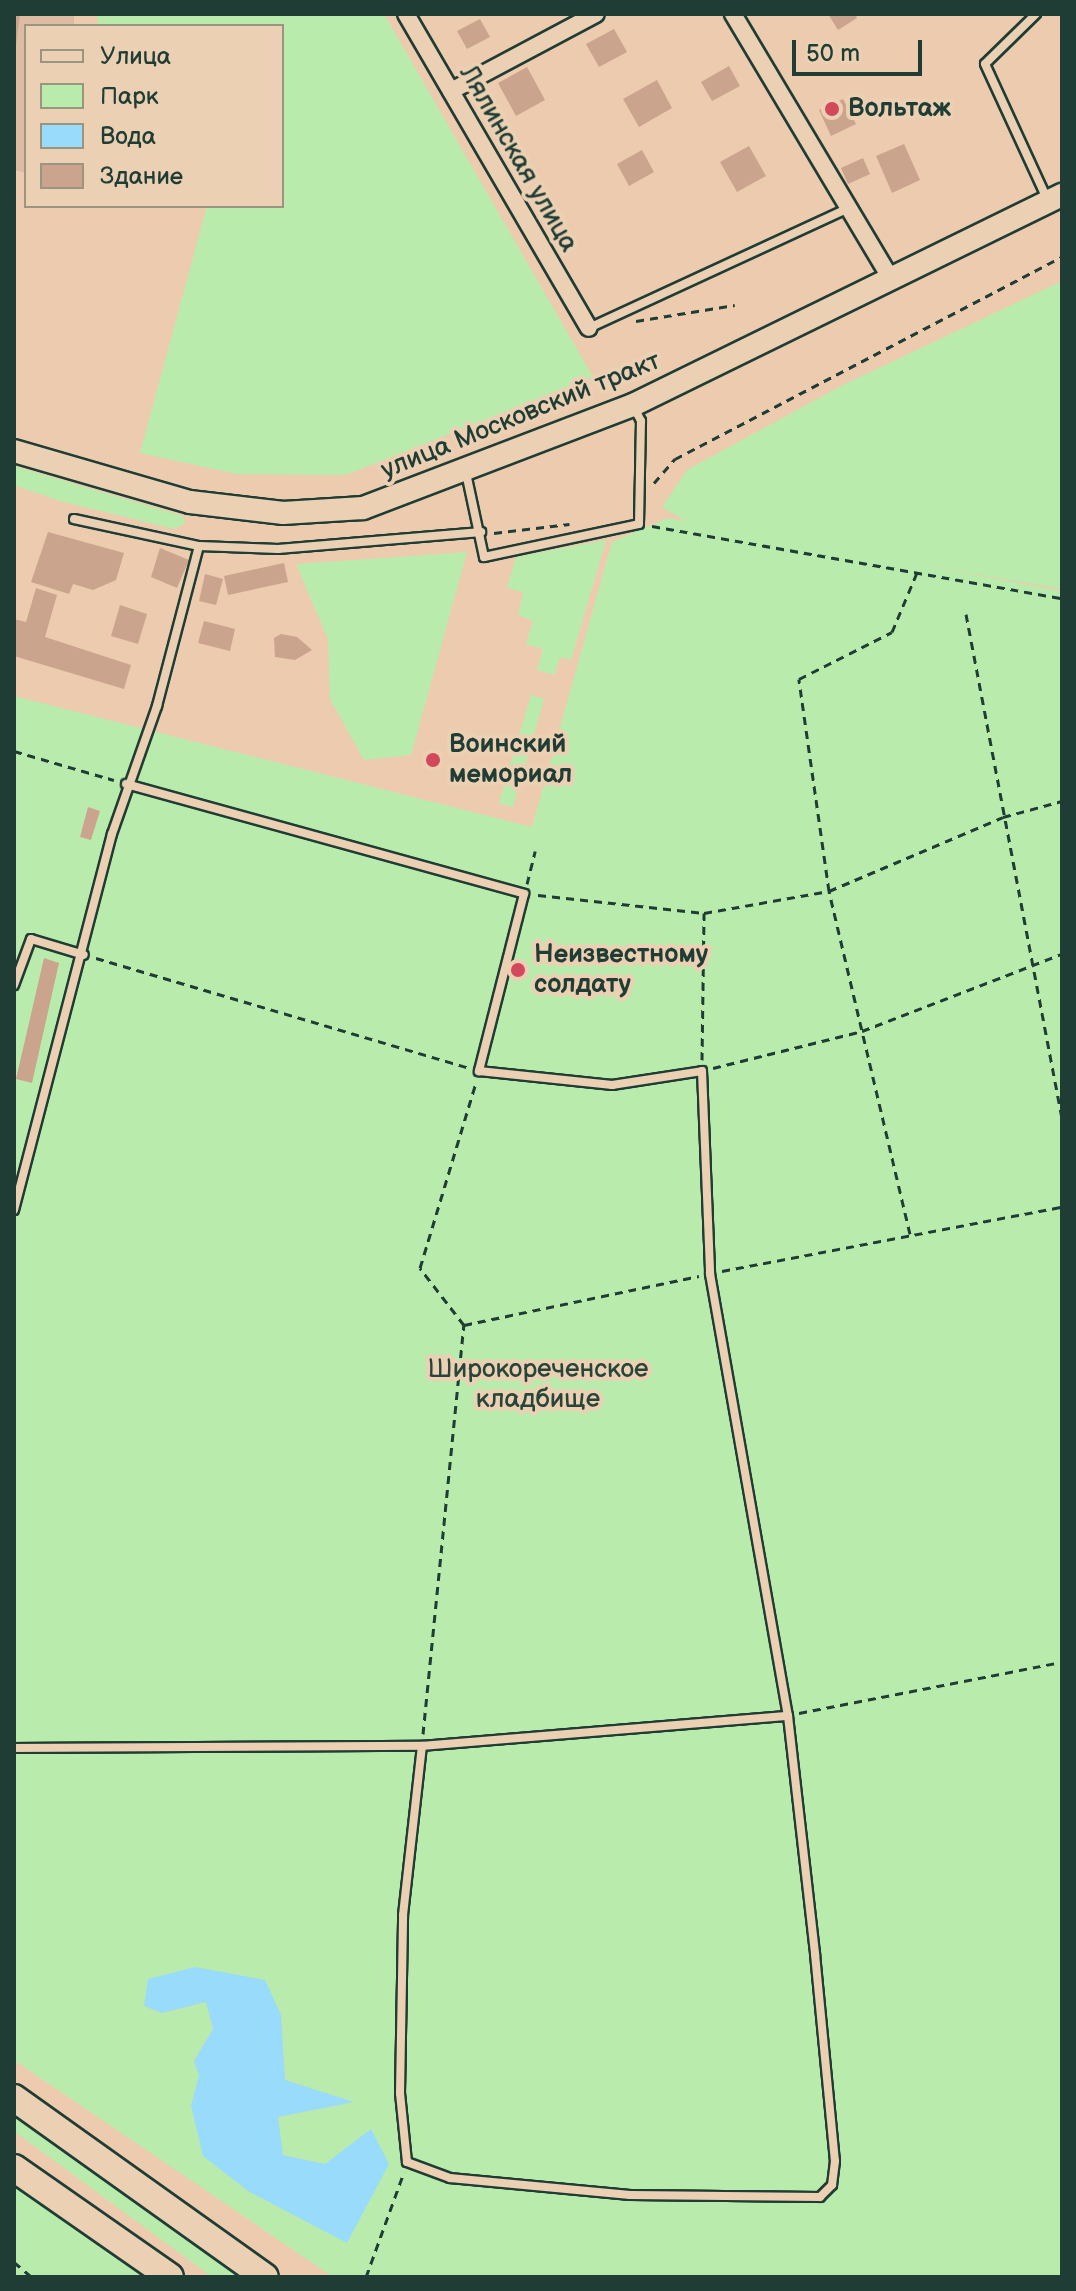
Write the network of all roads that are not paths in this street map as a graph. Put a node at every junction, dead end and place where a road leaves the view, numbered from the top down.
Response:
1 (406, 14) edge
2 (596, 14) edge
3 (733, 14) edge
4 (1036, 14) edge
5 (451, 91) junction
6 (1055, 198) edge
7 (846, 209) junction
8 (890, 277) junction
9 (589, 328) joint
10 (633, 405) junction
11 (14, 451) edge
12 (466, 472) junction
13 (74, 519) dead end
14 (481, 532) junction
15 (199, 546) junction
16 (126, 784) junction
17 (84, 955) junction
18 (14, 983) edge
19 (14, 1210) edge
20 (788, 1716) junction
21 (422, 1746) junction
22 (14, 1748) edge
23 (14, 2098) edge
24 (14, 2168) edge
25 (170, 2277) edge
26 (265, 2277) edge

1 - 5 street, Лялинская улица
2 - 5 street
3 - 7 street
4 - 6 lane
5 - 9 street, Лялинская улица
6 - 8 main road, улица Московский тракт
7 - 8 street
7 - 9 lane
8 - 10 main road, улица Московский тракт
10 - 12 main road, улица Московский тракт
10 - 14 lane
11 - 12 main road, улица Московский тракт
12 - 14 lane
13 - 15 lane
14 - 15 lane
15 - 16 lane
16 - 17 lane
16 - 20 lane
17 - 18 lane
17 - 19 lane
20 - 21 lane
20 - 21 lane
21 - 22 lane
23 - 26 main road
24 - 25 main road

